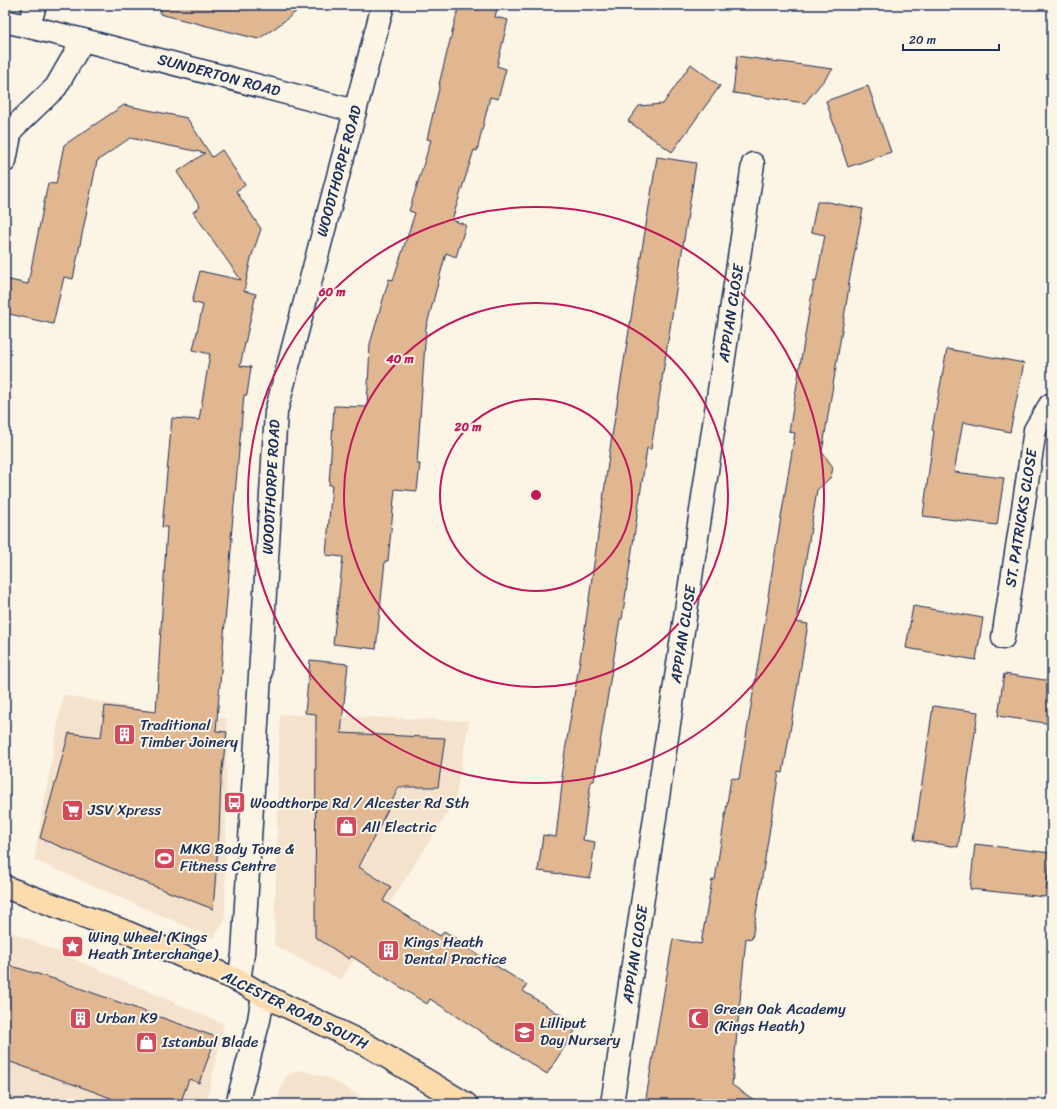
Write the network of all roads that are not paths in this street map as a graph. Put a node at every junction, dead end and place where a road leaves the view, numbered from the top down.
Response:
1 (35, 5) edge
2 (382, 5) edge
3 (5, 21) edge
4 (29, 26) junction
5 (83, 40) junction
6 (355, 111) junction
7 (5, 161) edge
8 (754, 164) dead end
9 (1052, 404) edge
10 (1003, 638) dead end
11 (5, 887) edge
12 (239, 981) junction
13 (263, 995) junction
14 (237, 1104) edge
15 (466, 1104) edge
16 (612, 1104) edge

1 - 4 street
2 - 6 street, WOODTHORPE ROAD
3 - 4 street, SUNDERTON ROAD
4 - 5 street, SUNDERTON ROAD
5 - 6 street, SUNDERTON ROAD
5 - 7 street
6 - 12 street, WOODTHORPE ROAD
8 - 16 street, APPIAN CLOSE
9 - 10 street, ST. PATRICKS CLOSE
11 - 12 highway, ALCESTER ROAD SOUTH
12 - 13 highway, ALCESTER ROAD SOUTH
13 - 14 street
13 - 15 highway, ALCESTER ROAD SOUTH

